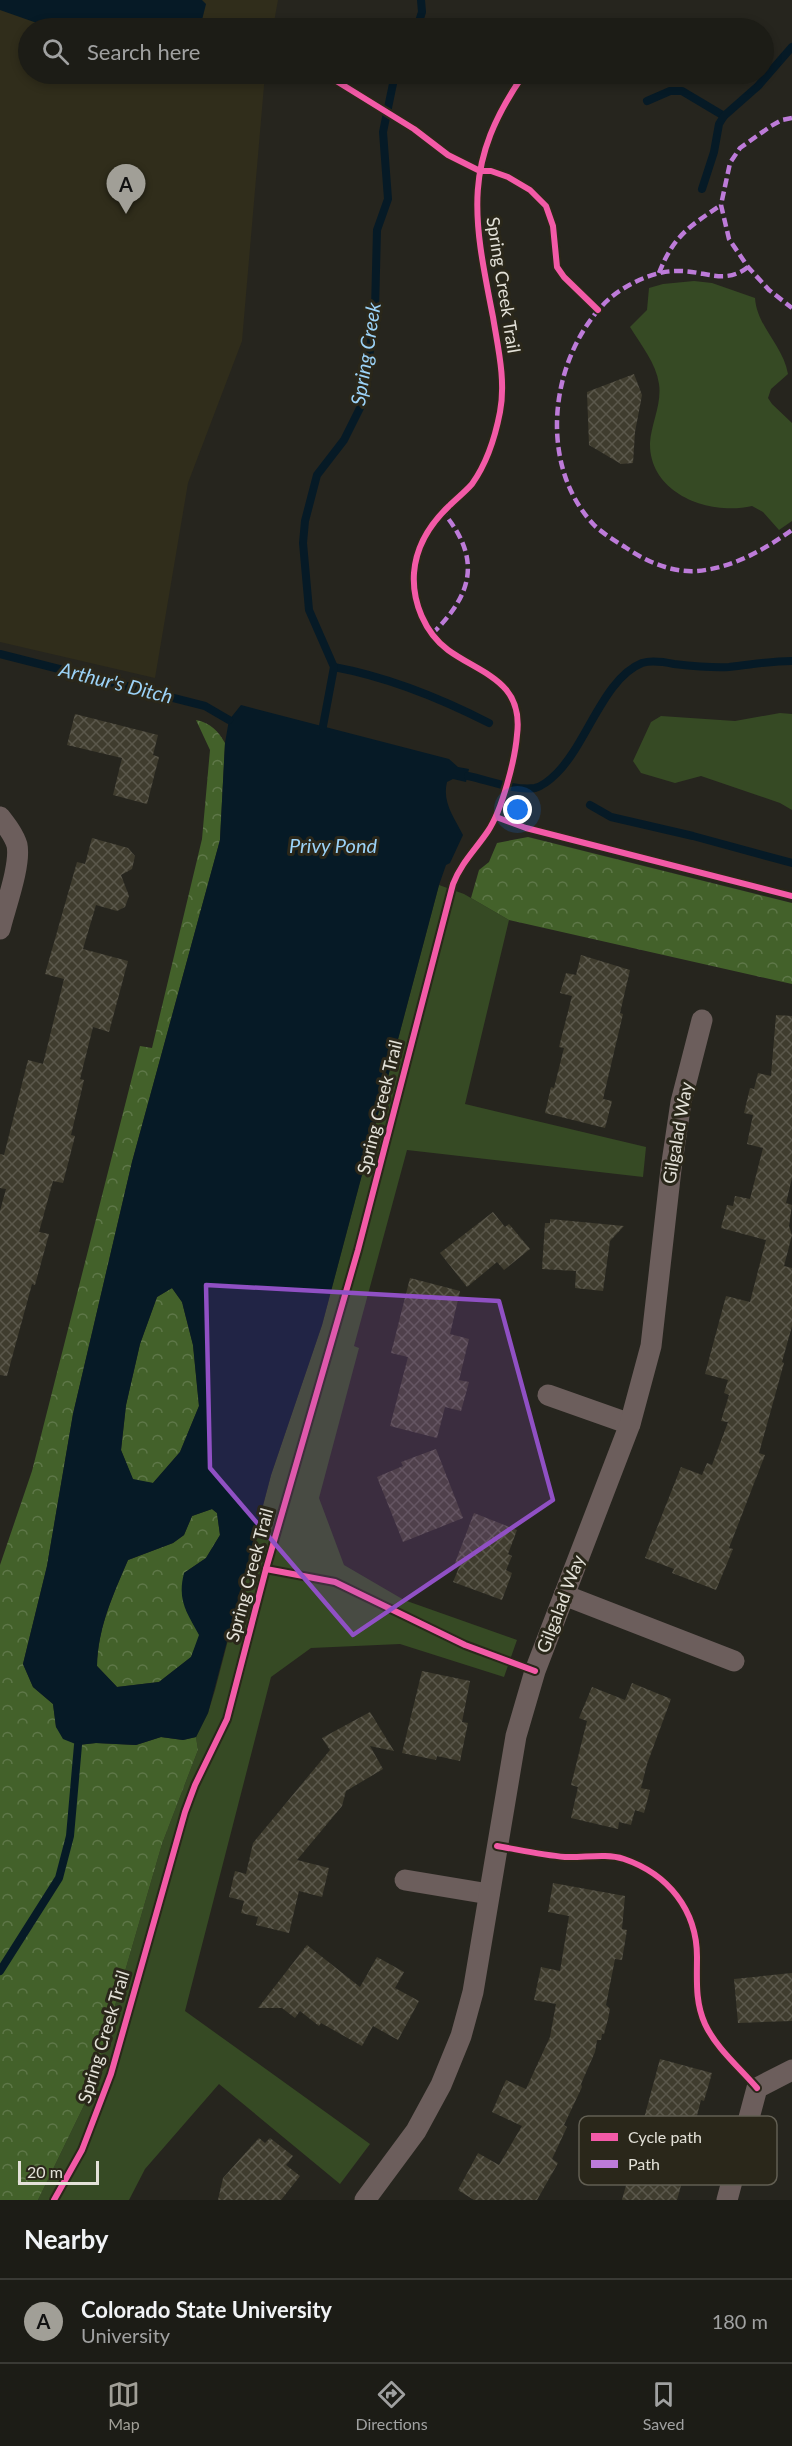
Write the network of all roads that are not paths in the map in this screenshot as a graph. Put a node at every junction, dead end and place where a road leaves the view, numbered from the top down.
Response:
1 (5, 824) edge
2 (0, 929) edge
3 (702, 1020) dead end
4 (548, 1395) dead end
5 (630, 1424) junction
6 (564, 1595) junction
7 (734, 1661) dead end
8 (405, 1880) dead end
9 (489, 1894) junction
10 (792, 2070) edge
11 (750, 2116) edge
12 (731, 2185) edge
13 (365, 2200) edge
14 (727, 2200) edge

1 - 2 street
3 - 5 street, Gilgalad Way
4 - 5 street
5 - 6 street, Gilgalad Way
6 - 7 street
6 - 9 street, Gilgalad Way
8 - 9 street
9 - 13 street, Gilgalad Way
10 - 11 street
12 - 14 street

